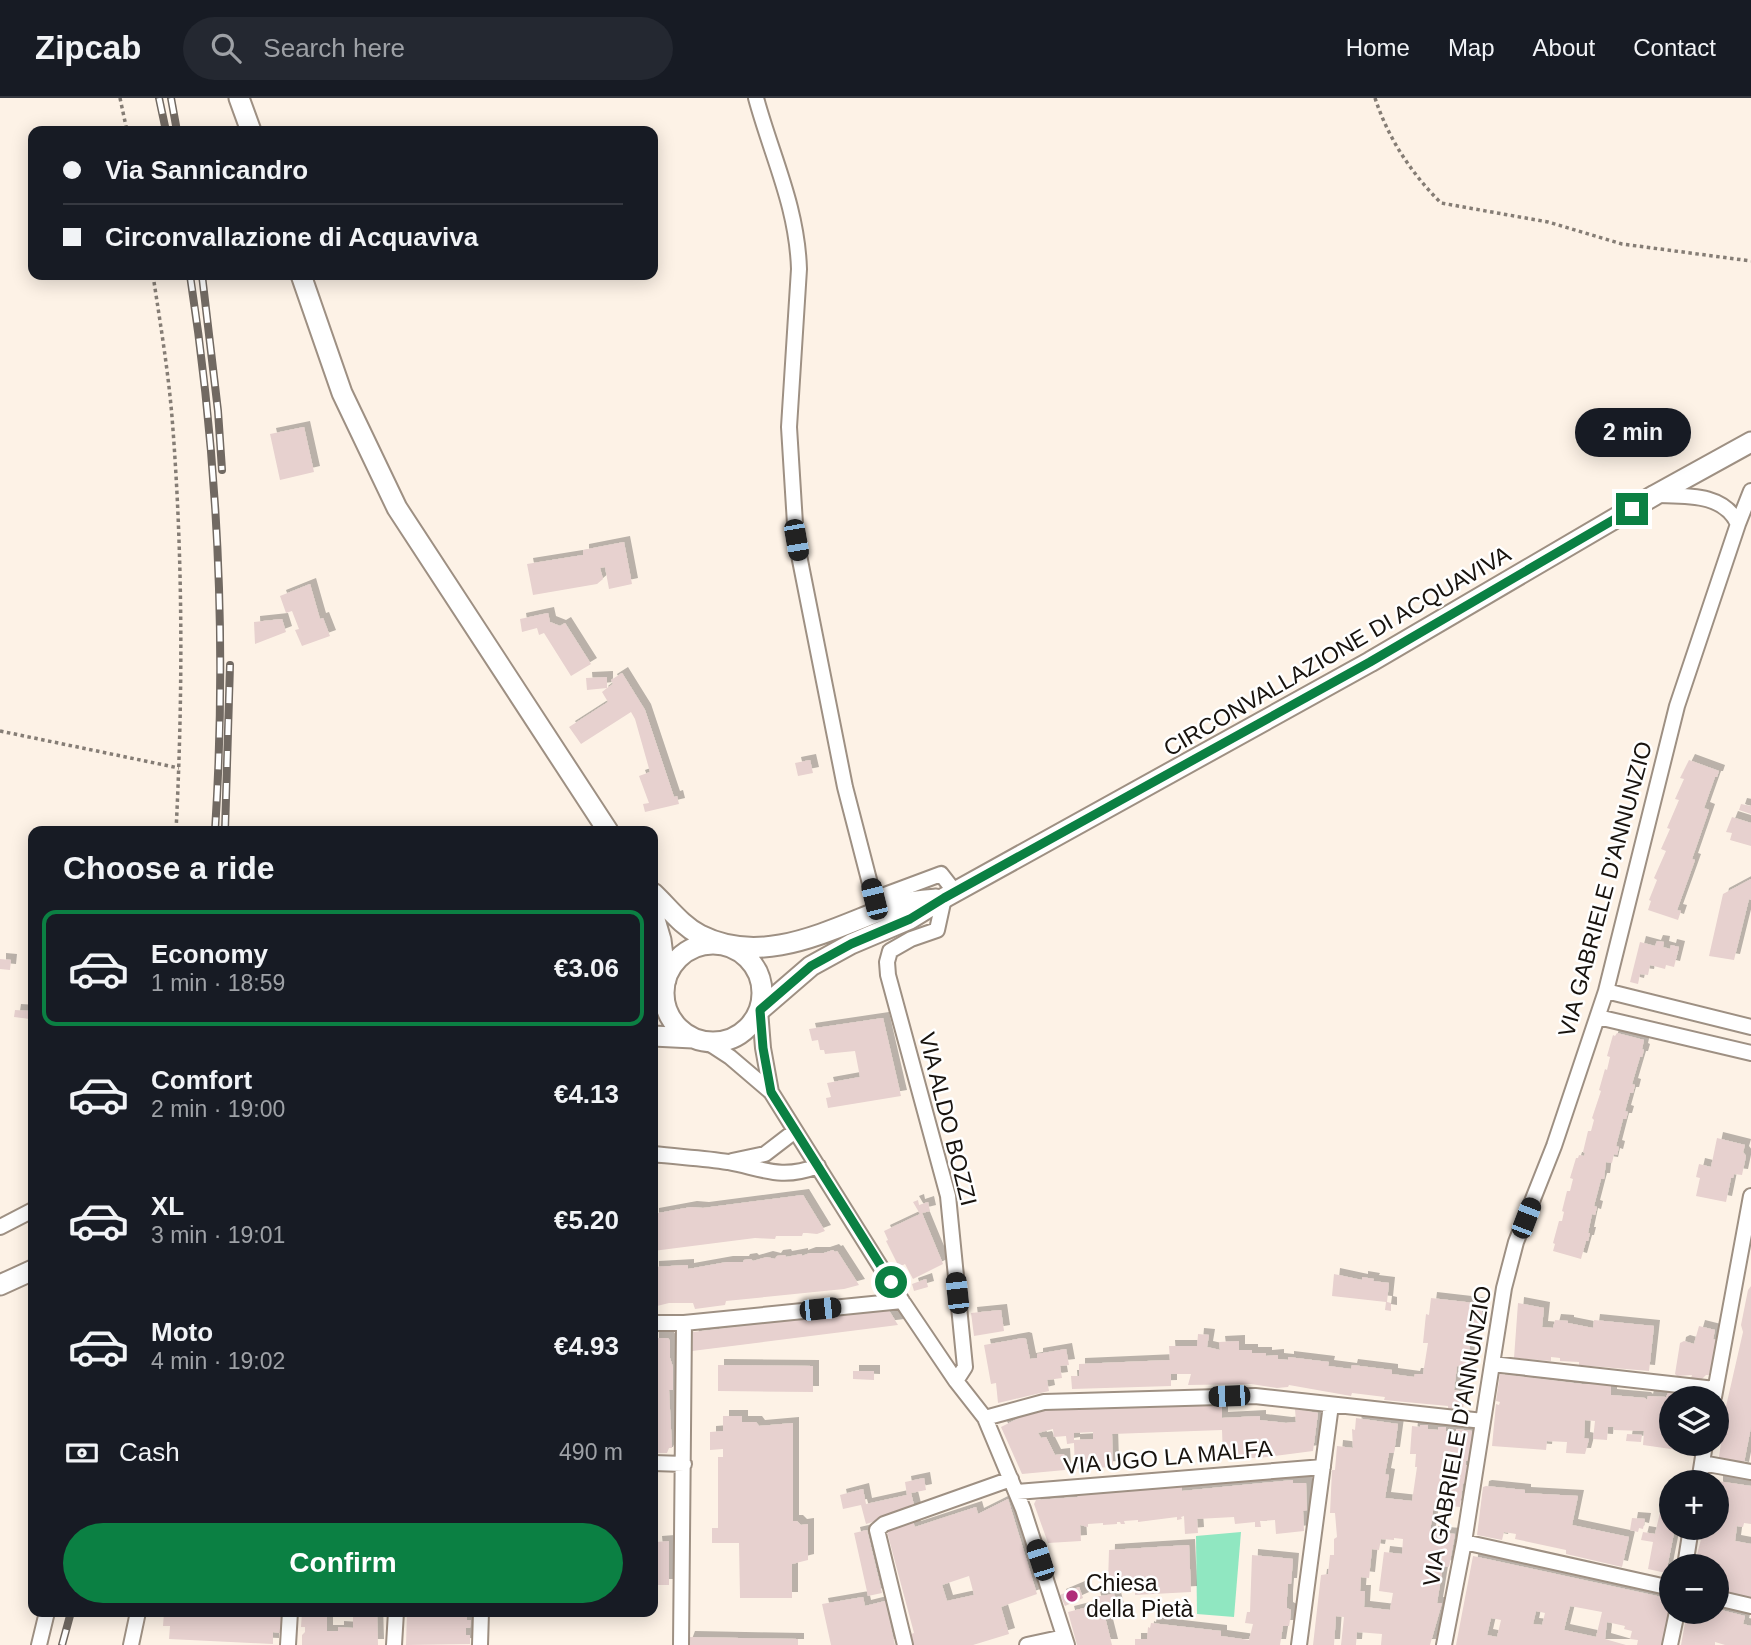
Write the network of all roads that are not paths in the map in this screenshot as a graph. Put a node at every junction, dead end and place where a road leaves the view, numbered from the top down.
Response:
1 (239, 98) edge
2 (756, 98) edge
3 (249, 126) edge
4 (303, 280) edge
5 (1751, 442) edge
6 (1751, 491) edge
7 (1656, 495) junction
8 (1738, 524) junction
9 (605, 826) edge
10 (950, 895) junction
11 (658, 898) edge
12 (658, 930) edge
13 (721, 944) junction
14 (659, 987) edge
15 (1606, 991) junction
16 (760, 1010) junction
17 (1598, 1017) junction
18 (1751, 1027) edge
19 (658, 1036) edge
20 (701, 1040) junction
21 (1751, 1053) edge
22 (771, 1092) junction
23 (795, 1131) junction
24 (658, 1155) edge
25 (727, 1162) junction
26 (818, 1166) junction
27 (1751, 1196) edge
28 (28, 1213) edge
29 (0, 1227) edge
30 (28, 1272) edge
31 (0, 1285) edge
32 (902, 1301) junction
33 (658, 1323) edge
34 (684, 1323) junction
35 (1492, 1364) junction
36 (956, 1381) junction
37 (1715, 1386) edge
38 (1659, 1387) edge
39 (1331, 1405) junction
40 (985, 1418) junction
41 (1483, 1421) junction
42 (1703, 1456) edge
43 (658, 1463) edge
44 (1702, 1463) junction
45 (684, 1464) junction
46 (1323, 1467) junction
47 (1701, 1470) edge
48 (1751, 1472) edge
49 (1014, 1485) junction
50 (1464, 1542) junction
51 (1659, 1585) edge
52 (1729, 1601) edge
53 (1751, 1606) edge
54 (46, 1617) edge
55 (137, 1617) edge
56 (290, 1617) edge
57 (396, 1617) edge
58 (481, 1617) edge
59 (1674, 1624) edge
60 (1065, 1641) edge
61 (39, 1645) edge
62 (131, 1645) edge
63 (288, 1645) edge
64 (394, 1645) edge
65 (480, 1645) edge
66 (681, 1645) edge
67 (905, 1645) edge
68 (1027, 1645) edge
69 (1299, 1645) edge
70 (1444, 1645) edge
71 (1670, 1645) edge

1 - 3 main road
2 - 10 street
4 - 9 main road
5 - 7 main road, CIRCONVALLAZIONE DI ACQUAVIVA
6 - 8 street, VIA GABRIELE D'ANNUNZIO
7 - 8 street
7 - 10 main road, CIRCONVALLAZIONE DI ACQUAVIVA
8 - 15 street, VIA GABRIELE D'ANNUNZIO
10 - 13 main road
10 - 16 main road, CIRCONVALLAZIONE DI ACQUAVIVA
10 - 36 street, VIA ALDO BOZZI
11 - 13 main road
12 - 14 main road
13 - 14 main road
13 - 16 main road
14 - 20 main road
15 - 17 street, VIA GABRIELE D'ANNUNZIO
15 - 18 street
16 - 20 main road
16 - 22 street
17 - 21 street
17 - 35 street, VIA GABRIELE D'ANNUNZIO
19 - 20 main road
20 - 22 street
22 - 23 street
23 - 25 street
23 - 26 street
24 - 25 street
25 - 26 street
26 - 32 street
27 - 37 street
28 - 29 street
30 - 31 main road
32 - 34 street
32 - 36 street
33 - 34 street
34 - 45 street
35 - 38 street
35 - 41 street, VIA GABRIELE D'ANNUNZIO
36 - 40 street
39 - 40 street
39 - 41 street
39 - 46 street
40 - 49 street
41 - 50 street, VIA GABRIELE D'ANNUNZIO
42 - 44 street
43 - 45 street
44 - 47 street
44 - 48 street
45 - 66 street
46 - 49 street, VIA UGO LA MALFA
46 - 69 street
49 - 60 street
49 - 67 street, VIA UGO LA MALFA
50 - 51 street
50 - 70 street, VIA GABRIELE D'ANNUNZIO
52 - 53 street
54 - 61 street
55 - 62 street
56 - 63 street
57 - 64 street
58 - 65 street
59 - 71 street
60 - 68 street

